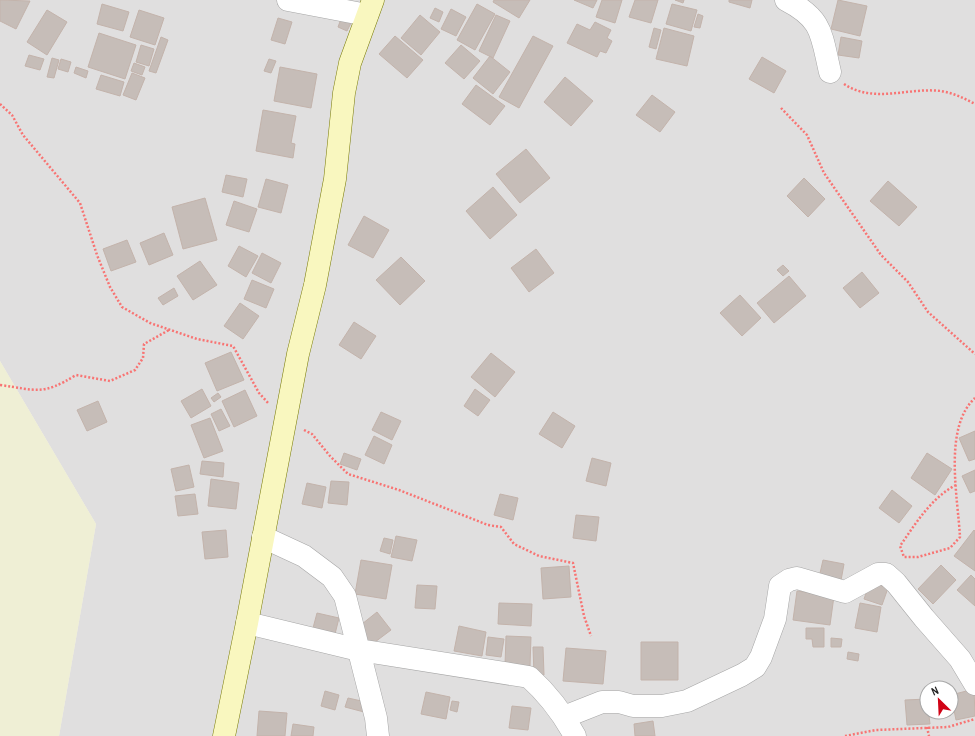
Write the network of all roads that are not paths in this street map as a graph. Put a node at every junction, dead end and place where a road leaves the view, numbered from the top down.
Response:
1 (288, 0) edge
2 (786, 0) edge
3 (370, 8) edge
4 (830, 72) road end
5 (263, 537) junction
6 (247, 622) junction
7 (359, 650) junction
8 (975, 684) edge
9 (564, 717) junction
10 (224, 736) edge
11 (378, 736) edge
12 (575, 736) edge

1 - 3 street
2 - 4 street
3 - 5 street
5 - 6 street
5 - 7 street
6 - 7 street
6 - 10 street
7 - 9 street
7 - 11 street
8 - 9 street
9 - 12 street

